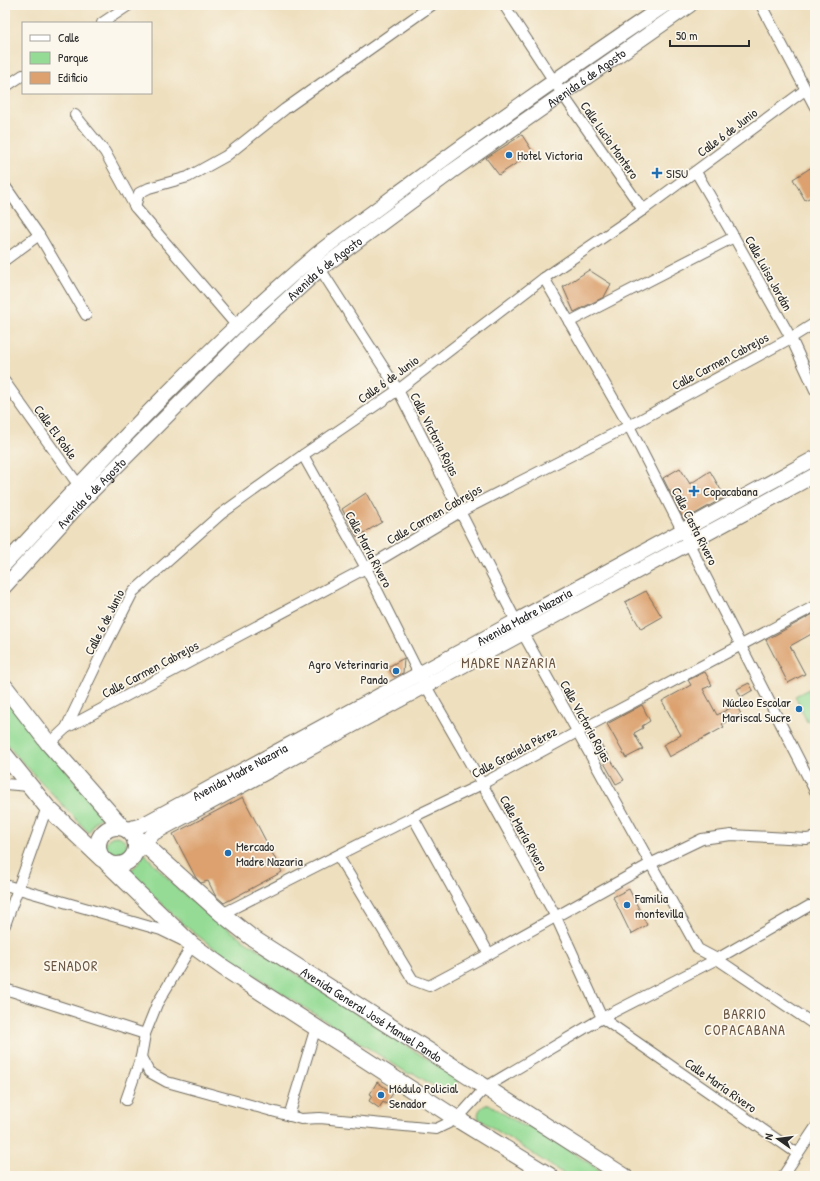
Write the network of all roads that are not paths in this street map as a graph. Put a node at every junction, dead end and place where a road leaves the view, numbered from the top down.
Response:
1 (129, 5) edge
2 (432, 5) edge
3 (504, 5) edge
4 (665, 5) edge
5 (690, 5) edge
6 (761, 5) edge
7 (104, 22) edge
8 (22, 76) edge
9 (554, 81) junction
10 (5, 87) edge
11 (805, 90) junction
12 (563, 95) junction
13 (815, 107) edge
14 (75, 115) dead end
15 (696, 172) junction
16 (5, 186) edge
17 (135, 207) junction
18 (643, 210) junction
19 (39, 235) junction
20 (734, 237) junction
21 (5, 260) edge
22 (316, 264) junction
23 (544, 278) junction
24 (86, 315) dead end
25 (569, 322) junction
26 (815, 323) edge
27 (236, 325) junction
28 (791, 338) junction
29 (5, 382) edge
30 (398, 390) junction
31 (815, 390) edge
32 (629, 426) junction
33 (303, 455) junction
34 (815, 458) edge
35 (815, 474) edge
36 (83, 490) junction
37 (460, 512) junction
38 (682, 530) junction
39 (688, 543) junction
40 (5, 564) edge
41 (366, 568) junction
42 (5, 586) edge
43 (815, 606) edge
44 (520, 627) junction
45 (742, 646) junction
46 (422, 680) junction
47 (5, 687) edge
48 (66, 728) junction
49 (577, 732) junction
50 (49, 744) junction
51 (5, 755) edge
52 (5, 784) edge
53 (482, 784) junction
54 (29, 786) junction
55 (815, 791) edge
56 (47, 807) junction
57 (413, 817) junction
58 (815, 837) edge
59 (132, 838) junction
60 (338, 856) junction
61 (105, 861) junction
62 (650, 864) junction
63 (5, 885) edge
64 (18, 889) junction
65 (815, 906) edge
66 (222, 914) junction
67 (556, 916) junction
68 (5, 925) edge
69 (192, 945) junction
70 (489, 954) junction
71 (716, 959) junction
72 (5, 989) edge
73 (602, 1018) junction
74 (815, 1025) edge
75 (316, 1027) junction
76 (145, 1034) junction
77 (141, 1057) junction
78 (486, 1087) junction
79 (126, 1100) dead end
80 (290, 1116) junction
81 (457, 1119) junction
82 (815, 1128) edge
83 (798, 1154) junction
84 (550, 1176) edge
85 (624, 1176) edge
86 (783, 1176) edge

1 - 7 street
2 - 17 street
3 - 9 street, Calle Lucio Montero
4 - 9 main road, Avenida 6 de Agosto
5 - 12 main road, Avenida 6 de Agosto
6 - 11 street
8 - 10 street
9 - 12 street, Calle Lucio Montero
9 - 22 main road, Avenida 6 de Agosto
11 - 13 street
11 - 15 street, Calle 6 de Junio
12 - 18 street, Calle Lucio Montero
12 - 22 main road, Avenida 6 de Agosto
14 - 17 street
15 - 18 street, Calle 6 de Junio
15 - 20 street, Calle Luisa Jordán
16 - 19 street
17 - 27 street
18 - 23 street, Calle 6 de Junio
19 - 21 street
19 - 24 street
20 - 25 street
20 - 28 street, Calle Luisa Jordán
22 - 27 main road, Avenida 6 de Agosto
22 - 30 street, Calle Victoria Rojas
22 - 36 main road, Avenida 6 de Agosto
23 - 25 street, Calle Casta Rivero
23 - 30 street, Calle 6 de Junio
25 - 32 street, Calle Casta Rivero
26 - 28 street, Calle Carmen Cabrejos
27 - 36 main road, Avenida 6 de Agosto
28 - 31 street, Calle Luisa Jordán
28 - 32 street, Calle Carmen Cabrejos
29 - 36 street, Calle El Roble
30 - 33 street, Calle 6 de Junio
30 - 37 street, Calle Victoria Rojas
32 - 37 street, Calle Carmen Cabrejos
32 - 38 street, Calle Casta Rivero
33 - 41 street, Calle María Rivero
33 - 48 street, Calle 6 de Junio
34 - 38 main road, Avenida Madre Nazaria
35 - 39 main road, Avenida Madre Nazaria
36 - 40 main road, Avenida 6 de Agosto
36 - 42 main road, Avenida 6 de Agosto
37 - 41 street, Calle Carmen Cabrejos
37 - 44 street, Calle Victoria Rojas
38 - 39 street, Calle Casta Rivero
38 - 44 main road, Avenida Madre Nazaria
39 - 44 main road, Avenida Madre Nazaria
39 - 45 street, Calle Casta Rivero
41 - 46 street, Calle María Rivero
41 - 48 street, Calle Carmen Cabrejos
43 - 45 street, Calle Graciela Pérez
44 - 46 main road, Avenida Madre Nazaria
44 - 49 street, Calle Victoria Rojas
45 - 49 street, Calle Graciela Pérez
45 - 55 street, Calle Casta Rivero
46 - 53 street, Calle María Rivero
46 - 59 main road, Avenida Madre Nazaria
46 - 59 main road, Avenida Madre Nazaria
47 - 50 main road, Avenida General José Manuel Pando
48 - 50 street, Calle 6 de Junio
49 - 53 street, Calle Graciela Pérez
49 - 62 street, Calle Victoria Rojas
50 - 59 main road, Avenida General José Manuel Pando
51 - 54 main road
52 - 54 street
53 - 57 street, Calle Graciela Pérez
53 - 67 street, Calle María Rivero
54 - 56 main road
56 - 61 main road
56 - 64 street
57 - 60 street, Calle Graciela Pérez
57 - 70 street
58 - 62 street
59 - 61 main road
59 - 61 main road
59 - 66 main road, Avenida General José Manuel Pando
60 - 66 street, Calle Graciela Pérez
60 - 70 street
61 - 69 main road
62 - 67 street
62 - 71 street, Calle Victoria Rojas
63 - 64 street
64 - 68 street
64 - 69 street
65 - 71 street
66 - 78 main road, Avenida General José Manuel Pando
67 - 70 street
67 - 73 street, Calle María Rivero
69 - 75 main road
69 - 76 street
71 - 73 street
71 - 74 street, Calle Victoria Rojas
72 - 76 street
73 - 78 street
73 - 83 street, Calle María Rivero
75 - 80 street
75 - 81 main road
76 - 77 street
77 - 79 street
77 - 80 street
78 - 81 street
78 - 85 main road, Avenida General José Manuel Pando
80 - 81 street
81 - 84 main road
82 - 83 street
83 - 86 street

